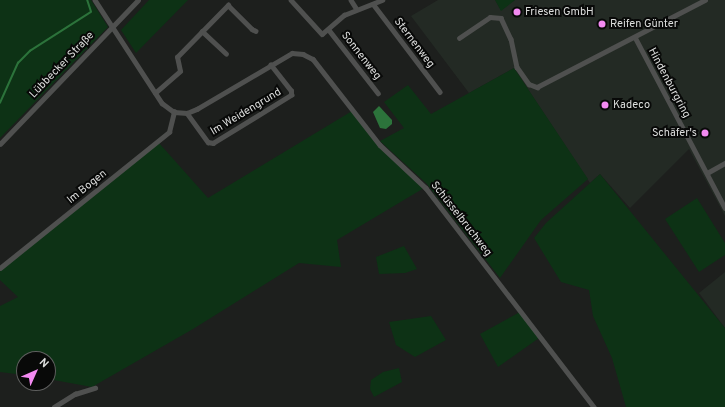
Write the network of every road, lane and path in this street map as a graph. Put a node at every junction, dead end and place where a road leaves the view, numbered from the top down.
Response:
1 (95, 0) edge
2 (138, 0) edge
3 (291, 0) edge
4 (351, 0) edge
5 (382, 0) edge
6 (705, 0) edge
7 (374, 5) junction
8 (356, 8) junction
9 (112, 27) junction
10 (329, 30) junction
11 (202, 31) junction
12 (256, 31) dead end
13 (635, 37) junction
14 (459, 38) dead end
15 (226, 53) dead end
16 (271, 65) junction
17 (440, 92) dead end
18 (155, 93) junction
19 (378, 93) dead end
20 (174, 112) junction
21 (187, 113) junction
22 (0, 144) edge
23 (725, 163) edge
24 (707, 173) junction
25 (725, 208) edge
26 (0, 268) edge
27 (95, 388) dead end
28 (54, 407) edge
29 (594, 407) edge

1 - 9 street
2 - 9 street, Lübbecker Straße
3 - 10 street
4 - 8 street
5 - 7 street
6 - 13 street
7 - 8 street
7 - 17 street, Sternenweg
8 - 10 street
9 - 18 street
9 - 22 street, Lübbecker Straße
10 - 19 street, Sonnenweg
11 - 12 street
11 - 15 street
11 - 18 street
13 - 14 street
13 - 24 street, Hindenburgring
16 - 21 street
16 - 21 street, Im Weidengrund
16 - 29 street, Schüsselbruchweg
18 - 20 street
20 - 21 street
20 - 26 street, Im Bogen
23 - 24 street
24 - 25 street, Hindenburgring
27 - 28 street

